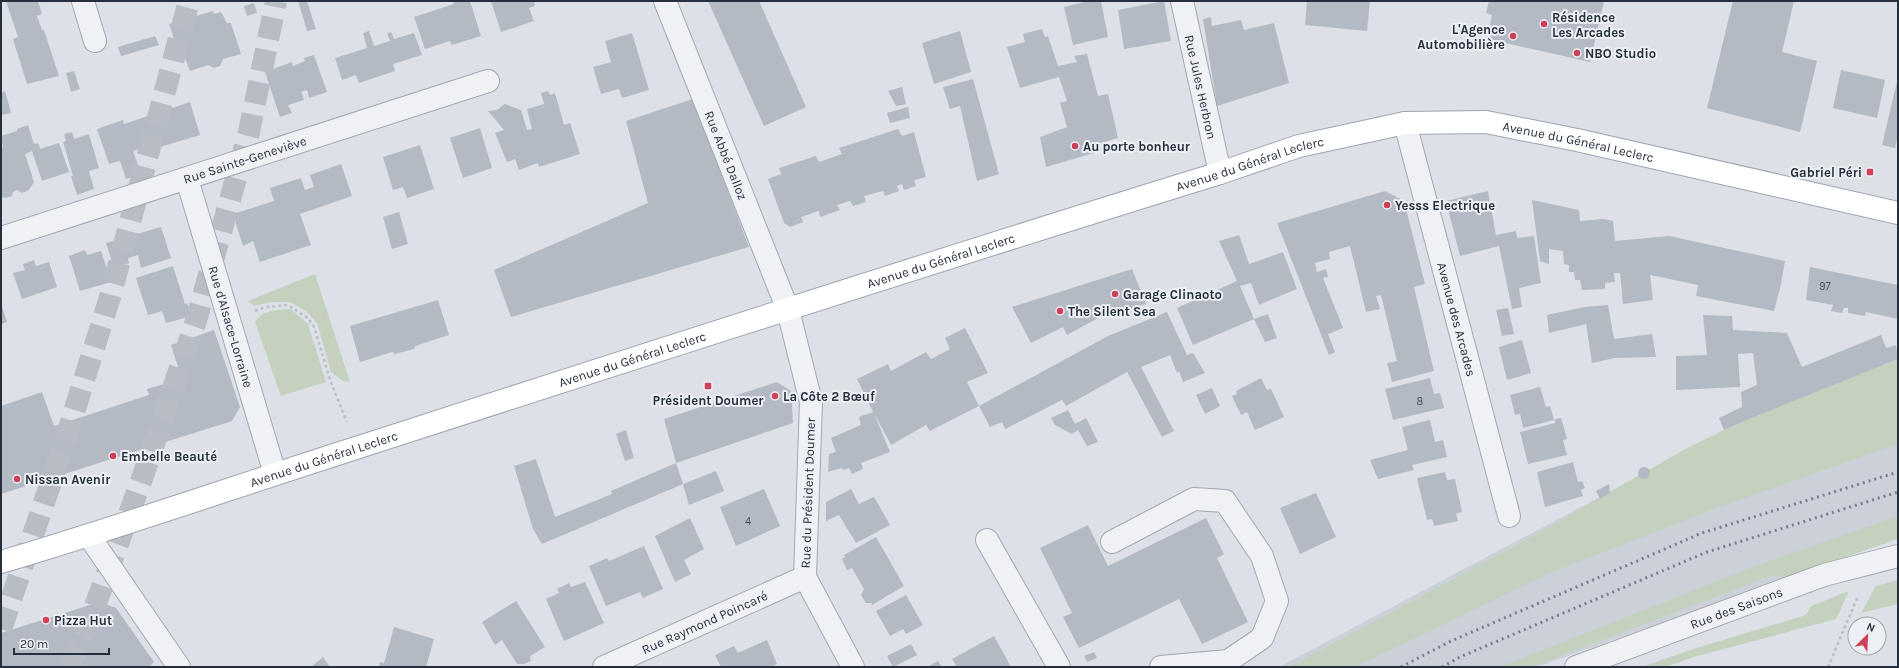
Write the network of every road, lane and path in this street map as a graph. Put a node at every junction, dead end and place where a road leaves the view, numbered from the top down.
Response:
1 (83, 1) edge
2 (665, 1) edge
3 (1182, 1) edge
4 (95, 41) dead end
5 (488, 81) dead end
6 (1404, 123) junction
7 (1220, 174) junction
8 (187, 179) junction
9 (1898, 213) edge
10 (1, 238) edge
11 (788, 310) junction
12 (230, 320) junction
13 (357, 447) junction
14 (275, 474) junction
15 (1509, 516) dead end
16 (89, 536) junction
17 (987, 540) dead end
18 (1112, 542) dead end
19 (1898, 556) edge
20 (1, 562) edge
21 (805, 577) junction
22 (1847, 621) edge
23 (179, 667) edge
24 (604, 667) edge
25 (853, 667) edge
26 (1059, 667) edge
27 (1161, 667) edge
28 (1576, 667) edge
29 (1828, 667) edge

1 - 4 street
2 - 11 street, Rue Abbé Dalloz
3 - 7 street, Rue Jules Herbron
5 - 8 street, Rue Sainte-Geneviève
6 - 7 main road, Avenue du Général Leclerc
6 - 9 main road, Avenue du Général Leclerc
6 - 15 street, Avenue des Arcades
7 - 11 main road, Avenue du Général Leclerc
8 - 10 street, Rue Sainte-Geneviève
8 - 12 street, Rue d'Alsace-Lorraine
11 - 13 main road, Avenue du Général Leclerc
11 - 21 street, Rue du Président Doumer
12 - 13 path
12 - 14 street, Rue d'Alsace-Lorraine
13 - 14 main road, Avenue du Général Leclerc
14 - 16 main road, Avenue du Général Leclerc
16 - 20 main road, Avenue du Général Leclerc
16 - 23 street
17 - 26 street
18 - 27 street
19 - 28 street, Rue des Saisons
21 - 24 street, Rue Raymond Poincaré
21 - 25 street, Rue du Président Doumer
22 - 29 path

